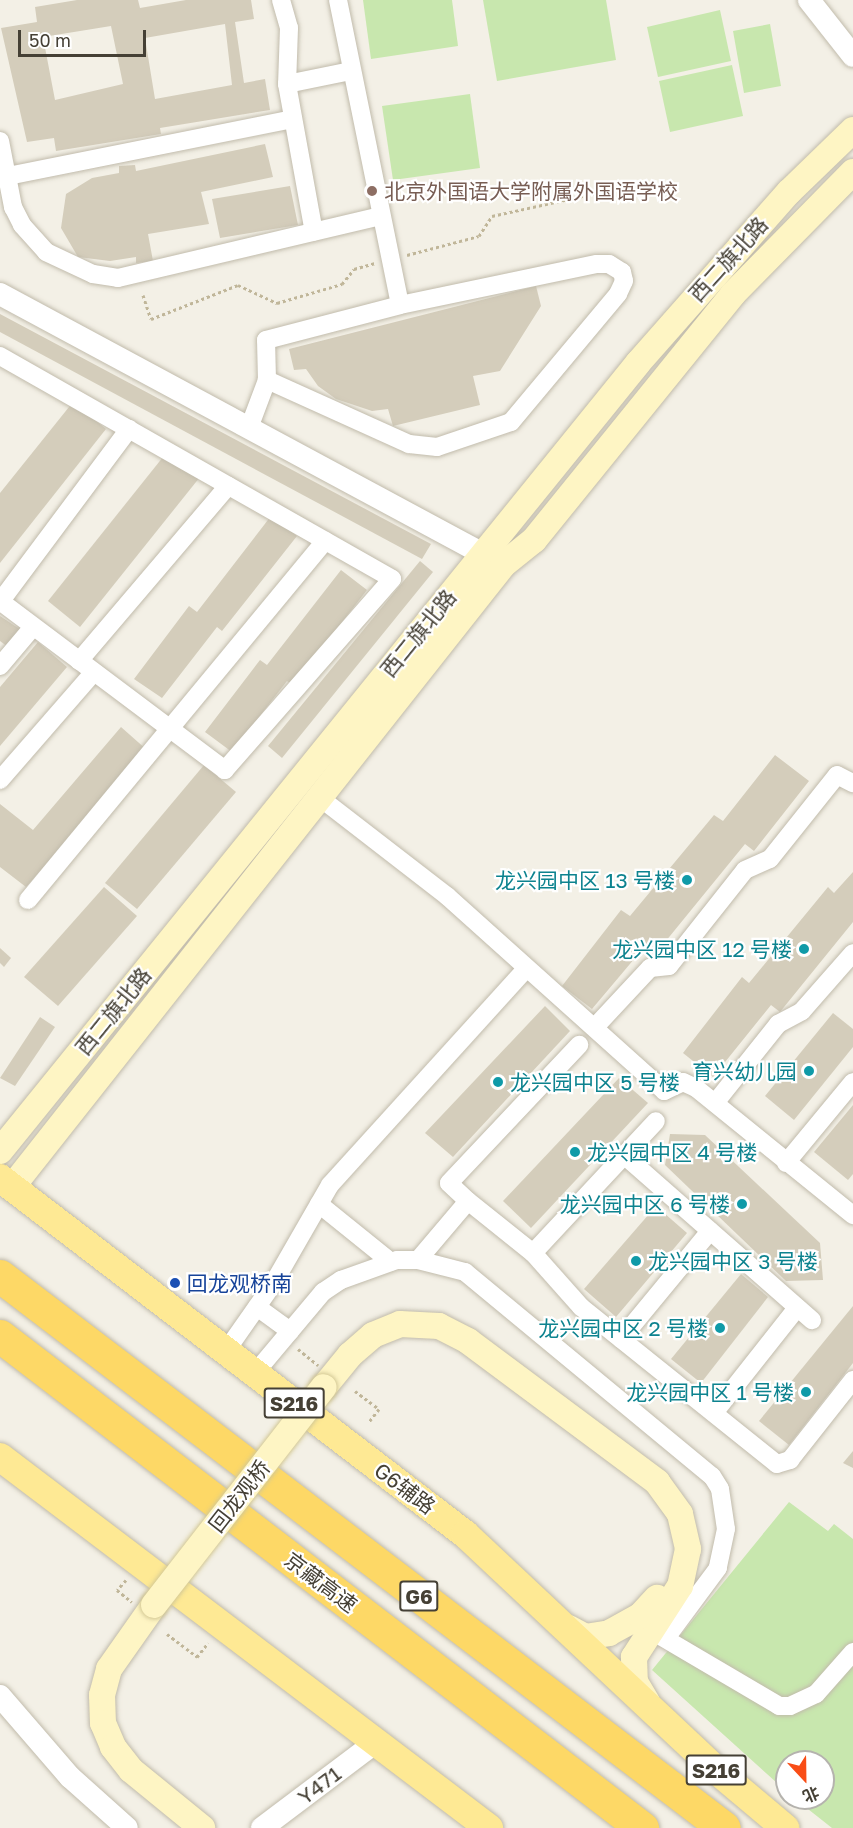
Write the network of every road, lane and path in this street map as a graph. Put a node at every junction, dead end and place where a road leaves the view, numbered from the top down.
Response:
1 (281, 0) edge
2 (338, 0) edge
3 (809, 0) edge
4 (853, 56) edge
5 (351, 71) junction
6 (287, 84) junction
7 (293, 119) junction
8 (853, 130) edge
9 (0, 141) edge
10 (853, 172) edge
11 (7, 176) junction
12 (614, 189) dead end
13 (381, 216) junction
14 (315, 232) junction
15 (390, 259) junction
16 (0, 294) edge
17 (143, 295) dead end
18 (400, 305) junction
19 (0, 356) edge
20 (267, 380) junction
21 (249, 428) junction
22 (129, 429) junction
23 (228, 486) junction
24 (325, 541) junction
25 (493, 560) junction
26 (0, 602) edge
27 (33, 627) junction
28 (79, 661) junction
29 (0, 666) edge
30 (94, 672) junction
31 (170, 729) junction
32 (0, 780) edge
33 (853, 783) edge
34 (319, 797) junction
35 (28, 900) dead end
36 (853, 953) edge
37 (526, 969) junction
38 (595, 1027) junction
39 (579, 1045) dead end
40 (853, 1082) edge
41 (715, 1104) junction
42 (656, 1121) dead end
43 (0, 1151) edge
44 (625, 1155) junction
45 (786, 1163) junction
46 (6, 1182) edge
47 (468, 1201) junction
48 (319, 1204) junction
49 (853, 1215) edge
50 (710, 1231) junction
51 (533, 1253) junction
52 (418, 1260) junction
53 (391, 1262) junction
54 (0, 1276) edge
55 (257, 1307) junction
56 (797, 1308) junction
57 (812, 1320) dead end
58 (290, 1331) junction
59 (0, 1336) edge
60 (621, 1339) junction
61 (0, 1349) edge
62 (298, 1349) dead end
63 (226, 1351) junction
64 (124, 1371) junction
65 (255, 1373) junction
66 (853, 1380) edge
67 (334, 1385) junction
68 (84, 1401) junction
69 (714, 1413) junction
70 (369, 1422) dead end
71 (0, 1457) edge
72 (379, 1565) dead end
73 (126, 1580) dead end
74 (155, 1614) junction
75 (569, 1628) junction
76 (657, 1634) junction
77 (208, 1643) dead end
78 (853, 1652) edge
79 (0, 1696) edge
80 (651, 1707) junction
81 (376, 1742) junction
82 (207, 1824) edge
83 (127, 1828) edge
84 (262, 1828) edge
85 (489, 1828) edge
86 (642, 1828) edge
87 (724, 1828) edge
88 (785, 1828) edge

1 - 6 street
2 - 5 street
3 - 4 street
5 - 6 street
5 - 13 street
6 - 7 street
7 - 11 street
7 - 14 street
8 - 25 main road, 西二旗北路
9 - 11 street
10 - 25 main road, 西二旗北路
11 - 14 street
12 - 15 path
13 - 14 street
13 - 15 street
15 - 17 path
15 - 18 street
16 - 21 street
18 - 20 street
18 - 20 street
19 - 22 street
20 - 21 street
21 - 25 street
22 - 23 street
22 - 26 street
23 - 24 street
23 - 28 street
24 - 31 street
24 - 31 street
25 - 34 main road, 西二旗北路
25 - 43 main road, 西二旗北路
26 - 27 street
27 - 28 street
27 - 29 street
28 - 30 street
30 - 31 street
30 - 32 street
31 - 35 street
33 - 38 street
34 - 37 street
34 - 46 main road, 西二旗北路
36 - 41 street
37 - 38 street
37 - 48 street
38 - 41 street
39 - 47 street
40 - 45 street
41 - 45 street
42 - 44 street
44 - 50 street
44 - 51 street
45 - 49 street
46 - 63 main road, G6辅路 / S216
47 - 51 street
47 - 52 street
48 - 53 street
48 - 55 street
50 - 56 street
50 - 60 street
51 - 60 street
52 - 53 street
52 - 76 street
53 - 58 street
54 - 64 highway, G6
55 - 58 street
55 - 63 street
56 - 57 street
56 - 69 street
58 - 65 street
59 - 68 highway, 京藏高速 / G6
60 - 69 street
61 - 68 highway
62 - 67 path
63 - 65 main road, G6辅路 / S216
64 - 72 highway, G6
64 - 87 highway, G6
65 - 75 main road, G6辅路 / S216
66 - 69 street
67 - 70 path
67 - 74 main road, 回龙观桥
67 - 75 main road
67 - 76 main road
68 - 86 highway, 京藏高速 / G6
71 - 81 main road
73 - 74 path
74 - 77 path
74 - 82 main road, 回龙观桥
75 - 80 main road, G6辅路 / S216
76 - 78 street
76 - 80 main road
79 - 83 street
80 - 88 main road, G6辅路 / S216
81 - 84 street, Y471
81 - 85 main road

